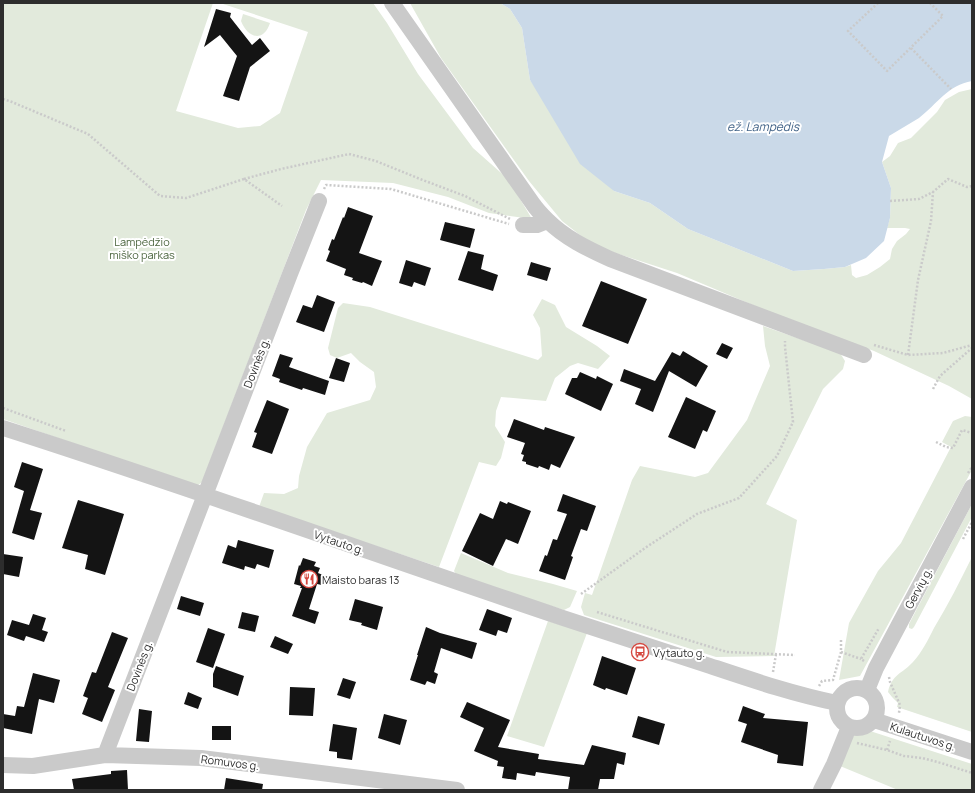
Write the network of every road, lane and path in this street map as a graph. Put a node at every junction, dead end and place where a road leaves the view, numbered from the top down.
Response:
1 (392, 3) edge
2 (878, 3) edge
3 (930, 3) edge
4 (911, 48) junction
5 (952, 89) dead end
6 (3, 99) edge
7 (244, 179) junction
8 (972, 186) edge
9 (933, 192) junction
10 (320, 201) joint
11 (890, 201) dead end
12 (282, 206) dead end
13 (547, 221) junction
14 (523, 225) junction
15 (786, 325) junction
16 (972, 345) edge
17 (972, 348) edge
18 (868, 350) joint
19 (908, 355) junction
20 (933, 389) dead end
21 (3, 428) edge
22 (972, 433) edge
23 (936, 442) dead end
24 (972, 488) edge
25 (205, 495) junction
26 (581, 594) dead end
27 (592, 610) dead end
28 (841, 639) dead end
29 (841, 652) junction
30 (795, 655) dead end
31 (861, 659) dead end
32 (867, 690) junction
33 (812, 698) junction
34 (837, 703) junction
35 (874, 720) junction
36 (846, 734) junction
37 (972, 752) edge
38 (105, 755) junction
39 (3, 765) edge
40 (972, 773) edge
41 (457, 790) edge
42 (821, 790) edge

1 - 13 street
2 - 4 path
3 - 4 path
4 - 5 path
6 - 7 path
7 - 12 path
7 - 14 path
8 - 9 path
9 - 11 path
9 - 19 path
10 - 14 path
10 - 25 street, Dovinės g.
13 - 14 street
13 - 15 street
15 - 18 street
15 - 26 path
16 - 19 path
17 - 20 path
18 - 19 path
21 - 25 street, Vytauto g.
22 - 23 path
24 - 32 street, Gervių g.
25 - 33 street, Vytauto g.
25 - 38 street, Dovinės g.
27 - 30 path
28 - 29 path
29 - 31 path
29 - 33 path
32 - 34 street
32 - 35 street
33 - 34 street, Vytauto g.
34 - 36 street
35 - 36 street
35 - 37 street, Kulautuvos g.
36 - 40 path
36 - 42 street
38 - 39 street, Romuvos g.
38 - 41 street, Romuvos g.

